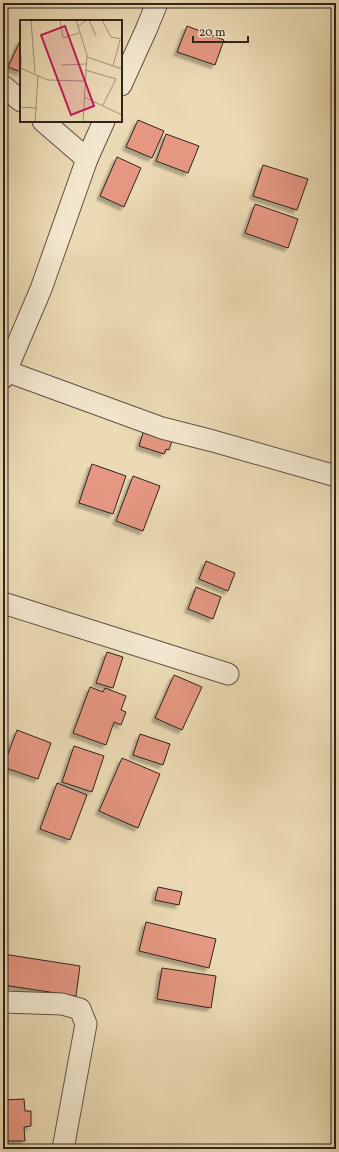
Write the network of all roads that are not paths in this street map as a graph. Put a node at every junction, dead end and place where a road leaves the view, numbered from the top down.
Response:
1 (157, 3) edge
2 (122, 83) edge
3 (3, 86) edge
4 (20, 100) edge
5 (44, 122) edge
6 (104, 122) edge
7 (87, 159) junction
8 (4, 374) edge
9 (336, 476) edge
10 (3, 602) edge
11 (228, 674) dead end
12 (3, 1002) edge
13 (63, 1149) edge

1 - 2 street
3 - 4 street
5 - 7 street
6 - 7 street
7 - 8 street
8 - 9 street
10 - 11 street
12 - 13 street

